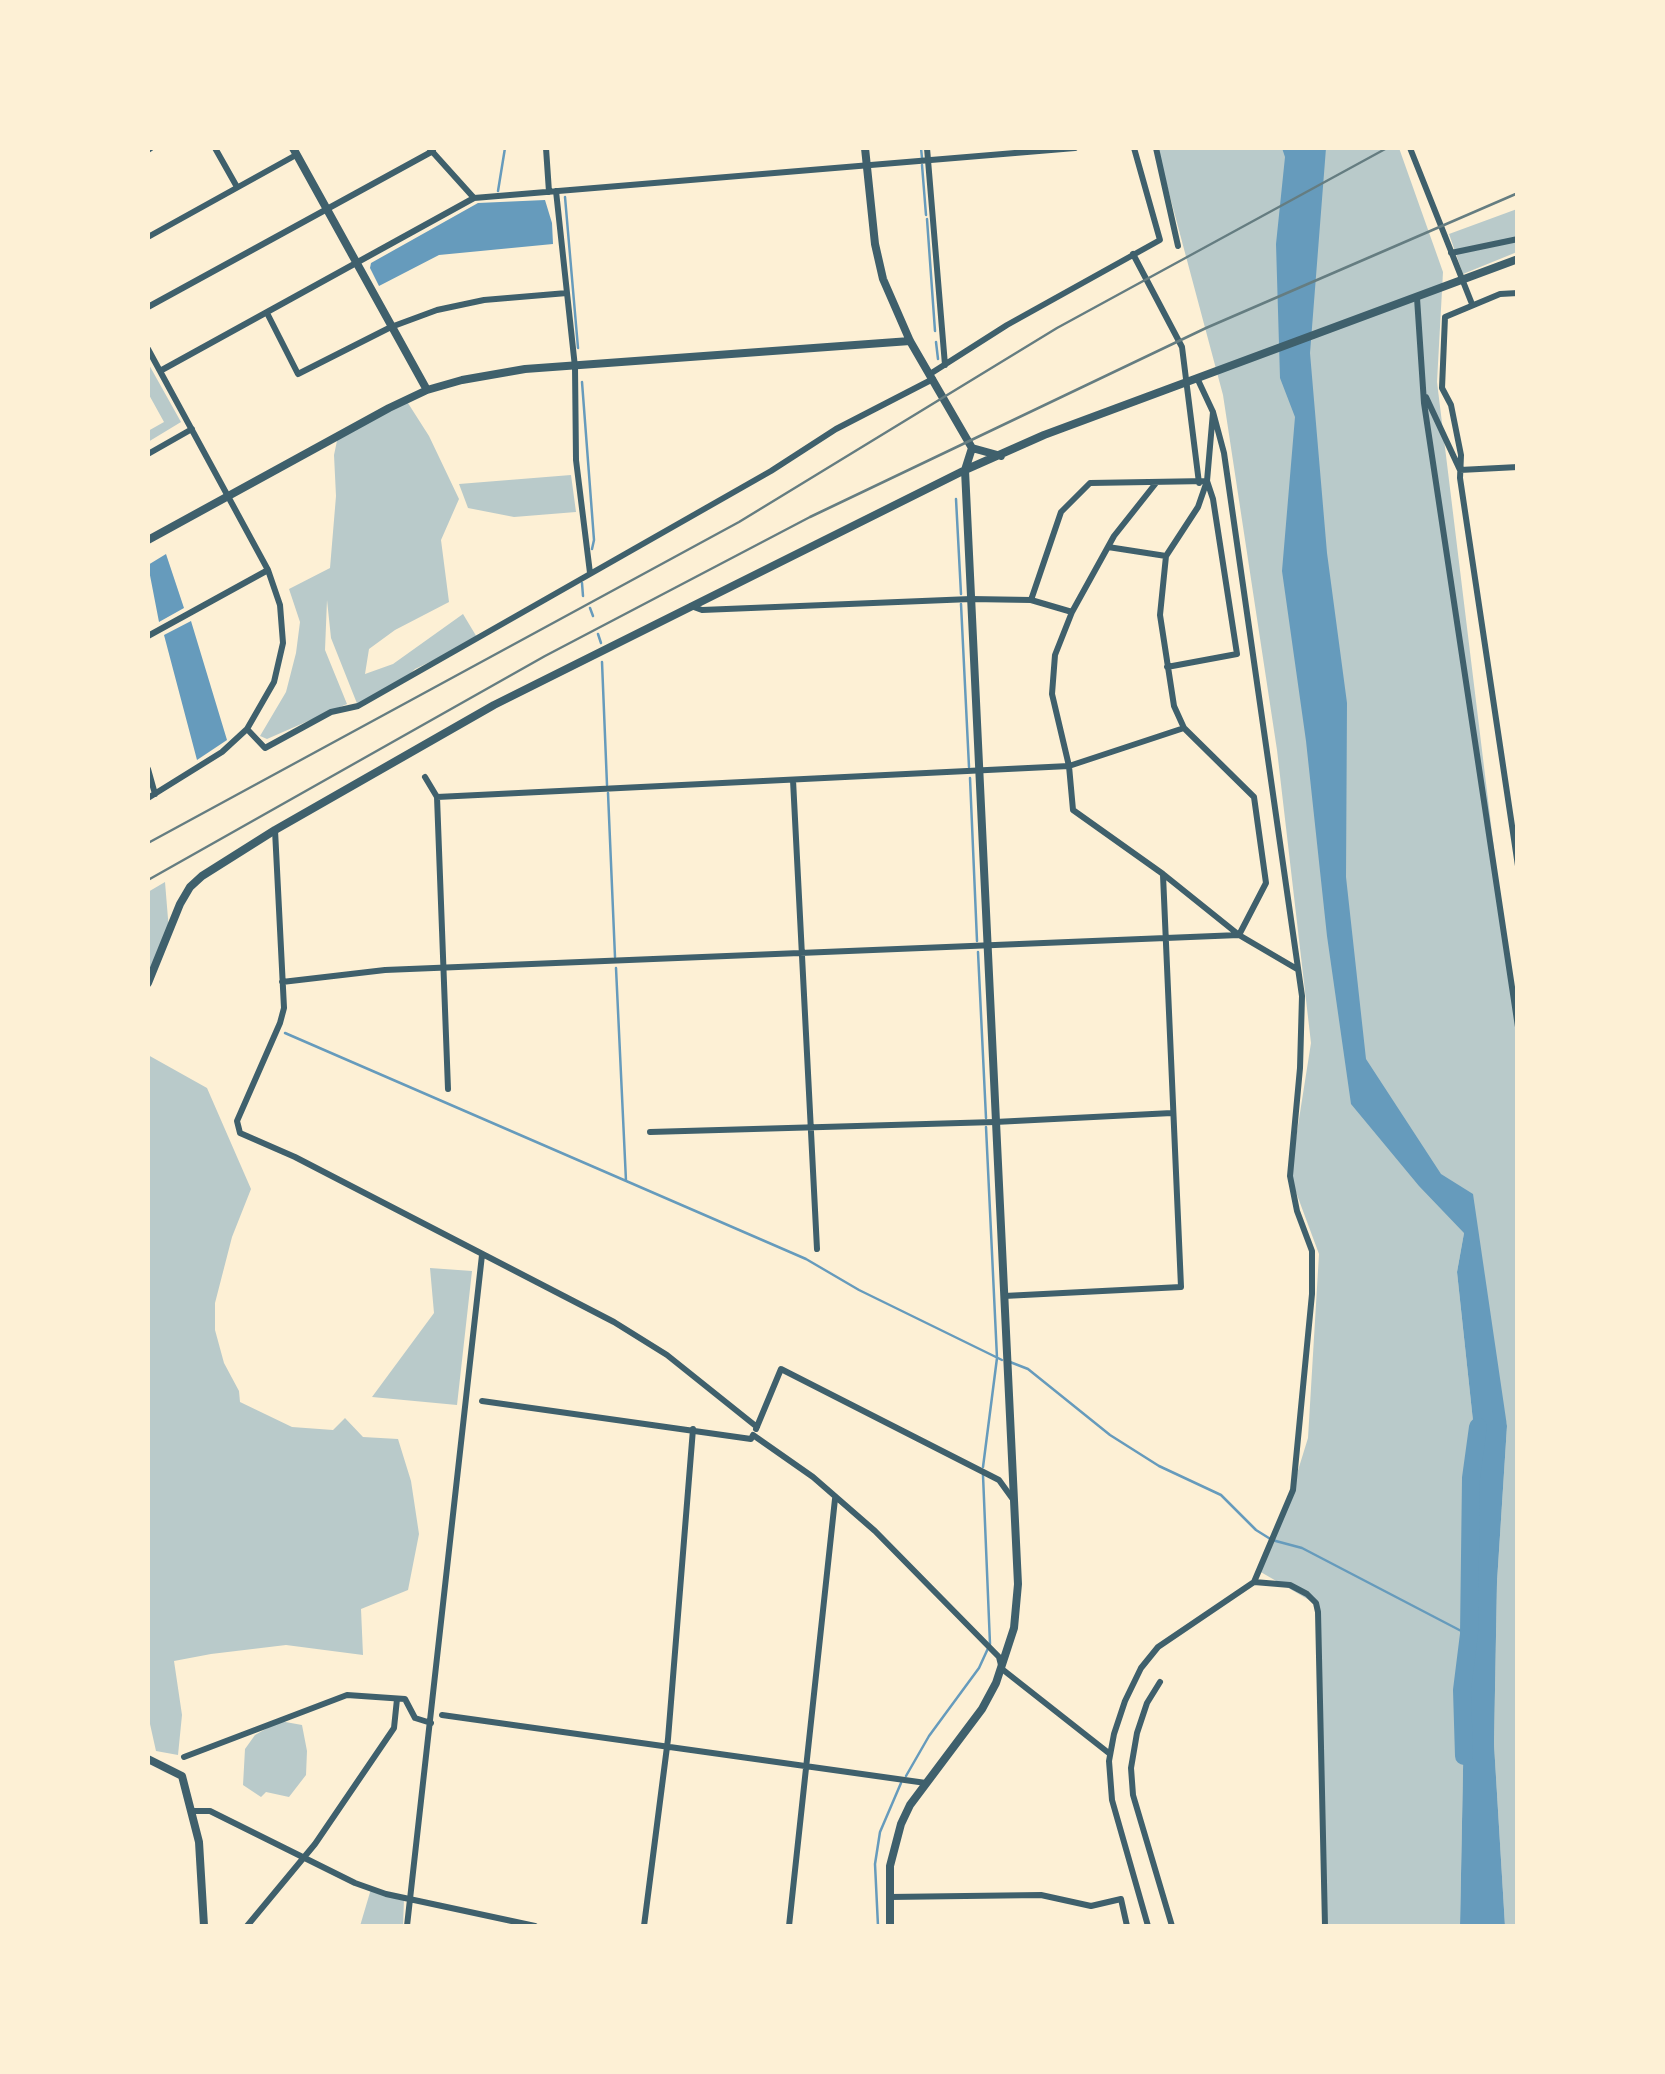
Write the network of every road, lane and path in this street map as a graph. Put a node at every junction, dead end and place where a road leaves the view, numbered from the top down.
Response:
1 (215, 148) edge
2 (546, 148) edge
3 (865, 148) edge
4 (927, 148) edge
5 (1075, 148) edge
6 (1134, 148) edge
7 (1156, 148) edge
8 (1410, 148) edge
9 (431, 149) edge
10 (294, 151) edge
11 (928, 161) junction
12 (866, 165) junction
13 (237, 187) junction
14 (553, 192) junction
15 (474, 198) junction
16 (326, 208) junction
17 (148, 237) edge
18 (1518, 239) edge
19 (1178, 246) dead end
20 (1451, 253) junction
21 (1133, 254) junction
22 (1518, 259) edge
23 (357, 264) junction
24 (567, 293) junction
25 (1518, 293) edge
26 (1416, 299) junction
27 (1472, 304) junction
28 (148, 307) edge
29 (267, 312) junction
30 (392, 326) junction
31 (910, 341) junction
32 (148, 348) edge
33 (944, 365) junction
34 (575, 367) junction
35 (160, 371) junction
36 (931, 376) junction
37 (1196, 381) junction
38 (427, 390) junction
39 (1423, 391) junction
40 (1213, 412) junction
41 (192, 430) junction
42 (972, 448) junction
43 (148, 454) edge
44 (1001, 456) junction
45 (1518, 467) edge
46 (965, 470) junction
47 (1460, 470) junction
48 (1156, 482) junction
49 (1203, 482) junction
50 (226, 497) junction
51 (148, 540) edge
52 (1108, 547) junction
53 (1166, 556) junction
54 (268, 570) junction
55 (590, 573) junction
56 (972, 599) junction
57 (1031, 600) junction
58 (690, 606) junction
59 (1072, 612) junction
60 (148, 636) edge
61 (1167, 667) junction
62 (1184, 728) junction
63 (247, 729) junction
64 (1069, 766) junction
65 (148, 769) edge
66 (979, 773) junction
67 (425, 777) dead end
68 (793, 780) junction
69 (151, 796) edge
70 (437, 798) junction
71 (275, 830) junction
72 (1518, 866) edge
73 (1163, 874) junction
74 (1238, 935) junction
75 (1165, 939) junction
76 (987, 946) junction
77 (801, 955) junction
78 (442, 969) junction
79 (1298, 970) junction
80 (282, 982) junction
81 (148, 983) edge
82 (1518, 1027) edge
83 (448, 1089) dead end
84 (1172, 1113) junction
85 (995, 1122) junction
86 (810, 1127) junction
87 (650, 1132) dead end
88 (817, 1249) dead end
89 (482, 1255) junction
90 (1004, 1296) junction
91 (482, 1402) dead end
92 (693, 1429) junction
93 (755, 1431) junction
94 (835, 1498) junction
95 (1014, 1500) junction
96 (1254, 1582) junction
97 (1002, 1669) junction
98 (1160, 1682) dead end
99 (397, 1699) junction
100 (442, 1714) dead end
101 (431, 1724) junction
102 (668, 1746) junction
103 (1110, 1754) junction
104 (184, 1757) dead end
105 (148, 1759) edge
106 (806, 1765) junction
107 (926, 1783) junction
108 (192, 1811) junction
109 (302, 1857) junction
110 (889, 1898) junction
111 (410, 1900) junction
112 (204, 1926) edge
113 (248, 1926) edge
114 (408, 1926) edge
115 (535, 1926) edge
116 (644, 1926) edge
117 (789, 1926) edge
118 (890, 1926) edge
119 (1127, 1926) edge
120 (1148, 1926) edge
121 (1172, 1926) edge
122 (1325, 1926) edge

1 - 13 street
2 - 14 street
3 - 12 street
4 - 11 street
5 - 11 street
6 - 21 street
7 - 19 street
8 - 20 street
9 - 15 street
9 - 16 street
10 - 13 street
10 - 16 street
11 - 12 street
11 - 33 street
12 - 14 street
12 - 31 street
13 - 17 street
14 - 15 street
14 - 24 street
15 - 23 street
16 - 23 street
16 - 28 street
18 - 20 street
20 - 27 street
21 - 33 street
21 - 49 street
22 - 26 street
23 - 29 street
23 - 30 street
24 - 30 street
24 - 34 street
25 - 27 street
26 - 37 street
26 - 39 street
27 - 47 street
29 - 30 street
29 - 35 street
30 - 38 street
31 - 34 street
31 - 36 street
32 - 35 street
33 - 36 street
34 - 38 street
34 - 55 street
35 - 41 street
36 - 42 street
36 - 55 street
37 - 40 street
37 - 44 street
38 - 50 street
39 - 47 street
39 - 82 street
40 - 49 street
40 - 79 street
41 - 43 street
41 - 50 street
42 - 44 street
42 - 46 street
44 - 46 street
45 - 47 street
46 - 56 street
46 - 58 street
47 - 72 street
48 - 49 street
48 - 52 street
48 - 57 street
49 - 53 street
49 - 61 street
50 - 51 street
50 - 54 street
52 - 53 street
52 - 59 street
53 - 61 street
54 - 60 street
54 - 63 street
55 - 63 street
56 - 57 street
56 - 58 street
56 - 66 street
57 - 59 street
58 - 71 street
59 - 64 street
61 - 62 street
62 - 64 street
62 - 74 street
63 - 69 street
64 - 66 street
64 - 73 street
65 - 69 street
66 - 68 street
66 - 76 street
67 - 70 street
68 - 70 street
68 - 77 street
70 - 78 street
71 - 80 street
71 - 81 street
73 - 74 street
73 - 75 street
74 - 75 street
74 - 79 street
75 - 76 street
75 - 84 street
76 - 77 street
76 - 85 street
77 - 78 street
77 - 86 street
78 - 80 street
78 - 83 street
79 - 96 street
80 - 89 street
84 - 85 street
84 - 90 street
85 - 86 street
85 - 90 street
86 - 87 street
86 - 88 street
89 - 93 street
89 - 101 street
90 - 95 street
91 - 92 street
92 - 93 street
92 - 102 street
93 - 94 street
93 - 95 street
94 - 97 street
94 - 106 street
95 - 97 street
96 - 103 street
96 - 122 street
97 - 103 street
97 - 107 street
98 - 121 street
99 - 101 street
99 - 104 street
99 - 109 street
100 - 102 street
101 - 111 street
102 - 106 street
102 - 116 street
103 - 120 street
105 - 108 street
106 - 107 street
106 - 117 street
107 - 110 street
108 - 109 street
108 - 112 street
109 - 111 street
109 - 113 street
110 - 118 street
110 - 119 street
111 - 114 street
111 - 115 street

